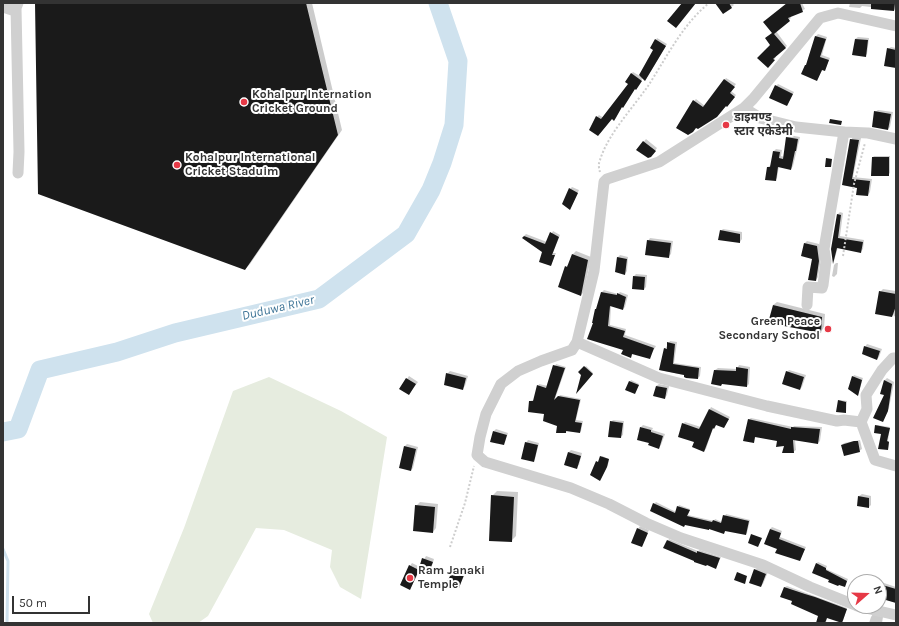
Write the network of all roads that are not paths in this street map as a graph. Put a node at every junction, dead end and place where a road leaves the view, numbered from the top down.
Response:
1 (17, 5) edge
2 (3, 7) edge
3 (896, 26) edge
4 (744, 108) junction
5 (844, 132) junction
6 (896, 139) edge
7 (18, 174) dead end
8 (807, 305) dead end
9 (577, 342) junction
10 (896, 358) edge
11 (861, 422) junction
12 (896, 466) edge
13 (847, 602) edge

1 - 2 street
1 - 7 street
3 - 4 street
4 - 5 street
4 - 9 street
5 - 6 street
5 - 8 street
9 - 11 street
9 - 13 street
10 - 11 street
11 - 12 street

